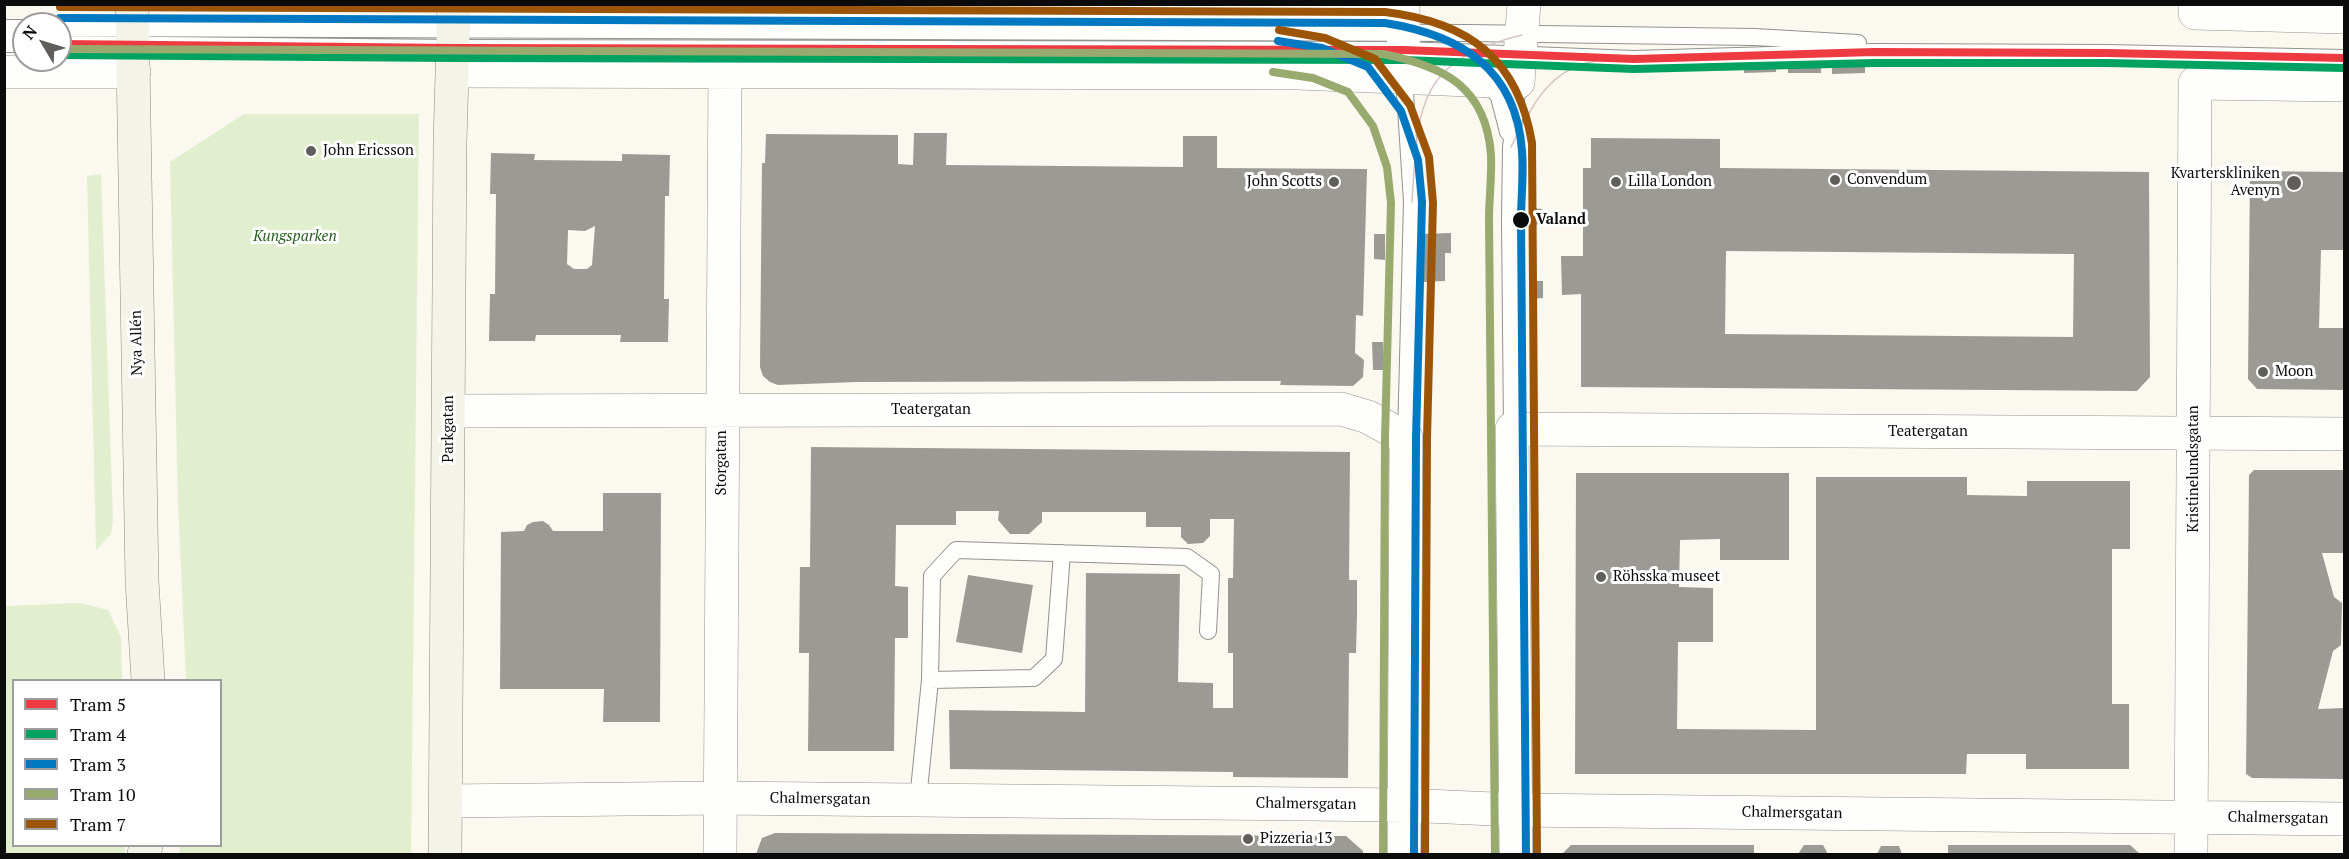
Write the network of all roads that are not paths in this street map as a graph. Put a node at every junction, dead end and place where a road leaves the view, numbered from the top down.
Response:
1 (719, 8) edge
2 (2195, 9) edge
3 (2344, 17) edge
4 (72, 30) edge
5 (454, 33) edge
6 (1401, 35) edge
7 (133, 38) edge
8 (72, 43) edge
9 (2344, 48) edge
10 (1514, 51) edge
11 (1447, 52) junction
12 (2344, 58) edge
13 (725, 70) junction
14 (4, 72) edge
15 (2344, 84) edge
16 (1511, 147) junction
17 (449, 411) junction
18 (722, 411) junction
19 (1512, 429) junction
20 (2195, 434) junction
21 (2344, 434) edge
22 (1406, 438) junction
23 (1062, 553) junction
24 (1208, 631) dead end
25 (148, 679) edge
26 (930, 680) junction
27 (720, 798) junction
28 (918, 800) junction
29 (447, 801) junction
30 (1404, 805) junction
31 (1516, 810) junction
32 (2191, 817) junction
33 (2344, 819) edge
34 (445, 855) edge
35 (720, 855) edge
36 (1404, 855) edge
37 (1516, 855) edge
38 (2191, 855) edge

1 - 5 street
1 - 6 street
2 - 3 street
4 - 7 lane
5 - 6 lane
5 - 6 lane
5 - 7 lane
5 - 13 street
5 - 17 main road, Parkgatan
6 - 10 street
6 - 10 lane
6 - 11 lane
6 - 13 street
6 - 22 lane
7 - 8 lane
7 - 14 street
7 - 25 main road, Nya Allén
9 - 10 lane
10 - 11 lane
10 - 11 lane
10 - 12 lane
10 - 16 lane
10 - 16 lane
13 - 18 street, Storgatan
15 - 20 street, Kristinelundsgatan
16 - 19 lane
17 - 18 street, Teatergatan
17 - 29 main road, Parkgatan
18 - 22 street, Teatergatan
18 - 27 street, Storgatan
19 - 20 street, Teatergatan
19 - 31 street
20 - 21 street, Teatergatan
20 - 32 street, Kristinelundsgatan
22 - 30 street
23 - 24 lane
23 - 26 lane
23 - 26 lane
26 - 28 lane
27 - 28 street, Chalmersgatan
27 - 29 street, Chalmersgatan
27 - 35 street, Storgatan
28 - 30 street, Chalmersgatan
29 - 34 main road, Parkgatan
30 - 31 street, Chalmersgatan
30 - 36 street
31 - 32 street, Chalmersgatan
31 - 37 street
32 - 33 street, Chalmersgatan
32 - 38 street, Kristinelundsgatan

